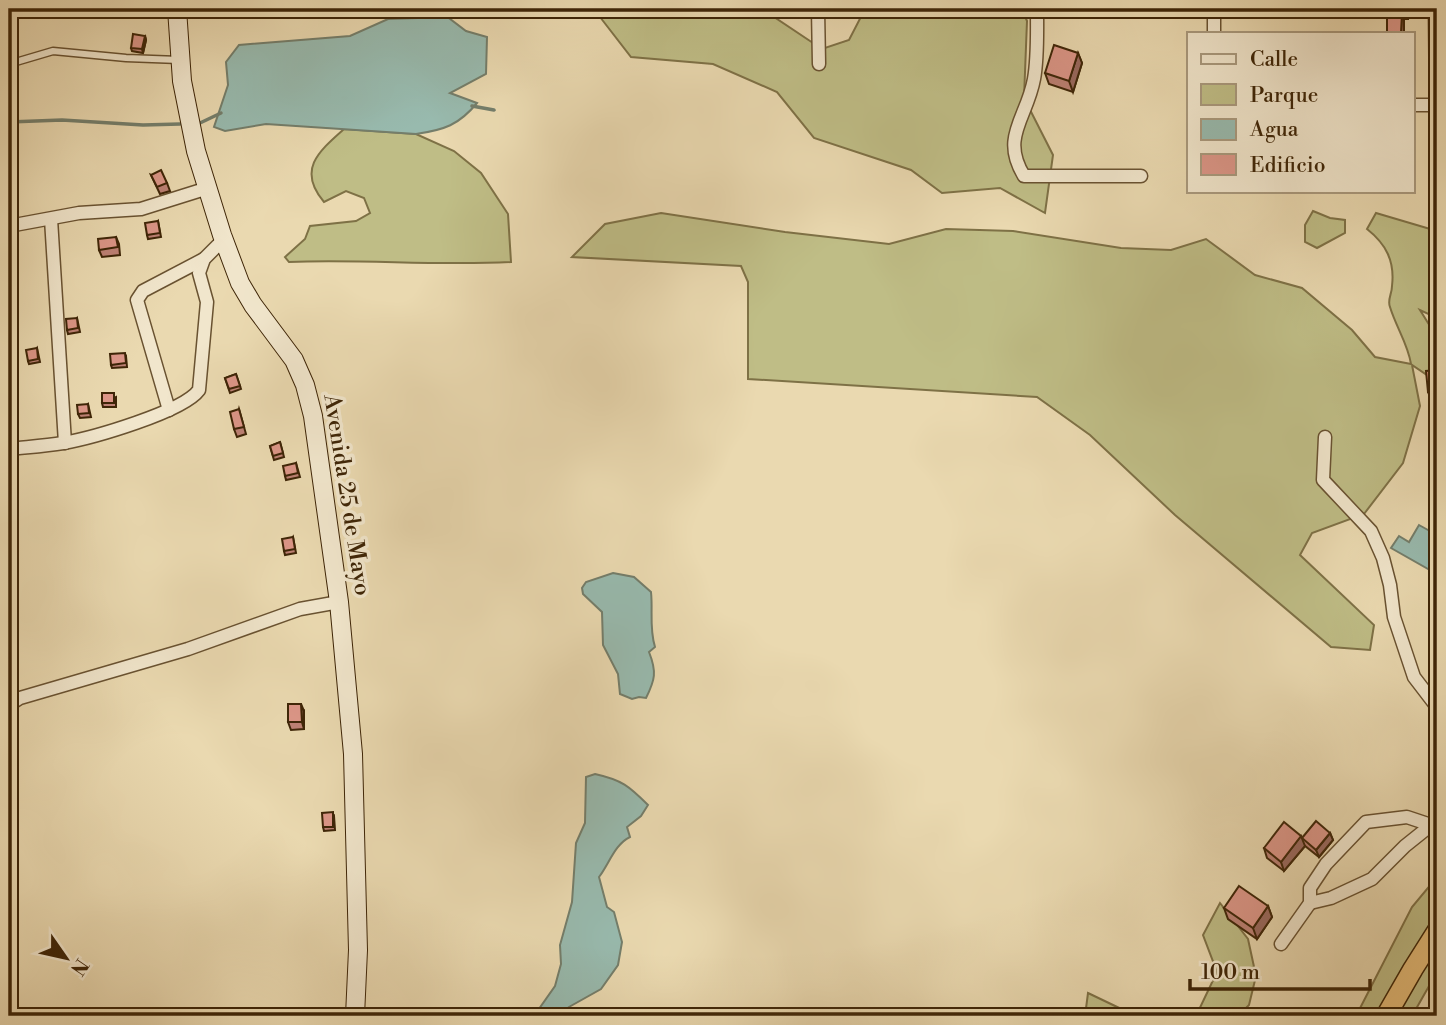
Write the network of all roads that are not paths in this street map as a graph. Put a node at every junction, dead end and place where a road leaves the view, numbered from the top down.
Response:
1 (177, 9) edge
2 (818, 9) edge
3 (1037, 9) edge
4 (1214, 9) edge
5 (1435, 9) edge
6 (1214, 32) edge
7 (179, 60) junction
8 (9, 64) edge
9 (819, 64) dead end
10 (1414, 105) edge
11 (1436, 105) edge
12 (1140, 176) dead end
13 (208, 188) junction
14 (51, 219) junction
15 (9, 226) edge
16 (224, 239) junction
17 (204, 258) junction
18 (169, 410) junction
19 (1325, 437) dead end
20 (65, 443) junction
21 (9, 449) edge
22 (339, 602) junction
23 (9, 705) edge
24 (1437, 707) edge
25 (1434, 827) edge
26 (1310, 902) junction
27 (1437, 931) edge
28 (1281, 944) dead end
29 (355, 1016) edge
30 (1386, 1016) edge

1 - 7 main road, Avenida 25 de Mayo
2 - 9 street
3 - 12 street
4 - 6 street
5 - 11 street
7 - 8 lane
7 - 13 main road, Avenida 25 de Mayo
10 - 11 street
13 - 14 street
13 - 16 main road, Avenida 25 de Mayo
14 - 15 street
14 - 20 street
16 - 17 street
16 - 22 main road, Avenida 25 de Mayo
17 - 18 street
17 - 18 street
18 - 20 street
19 - 24 street
20 - 21 street
22 - 23 street
22 - 29 main road, Avenida 25 de Mayo
25 - 26 street
25 - 26 street
26 - 28 street
27 - 30 highway

